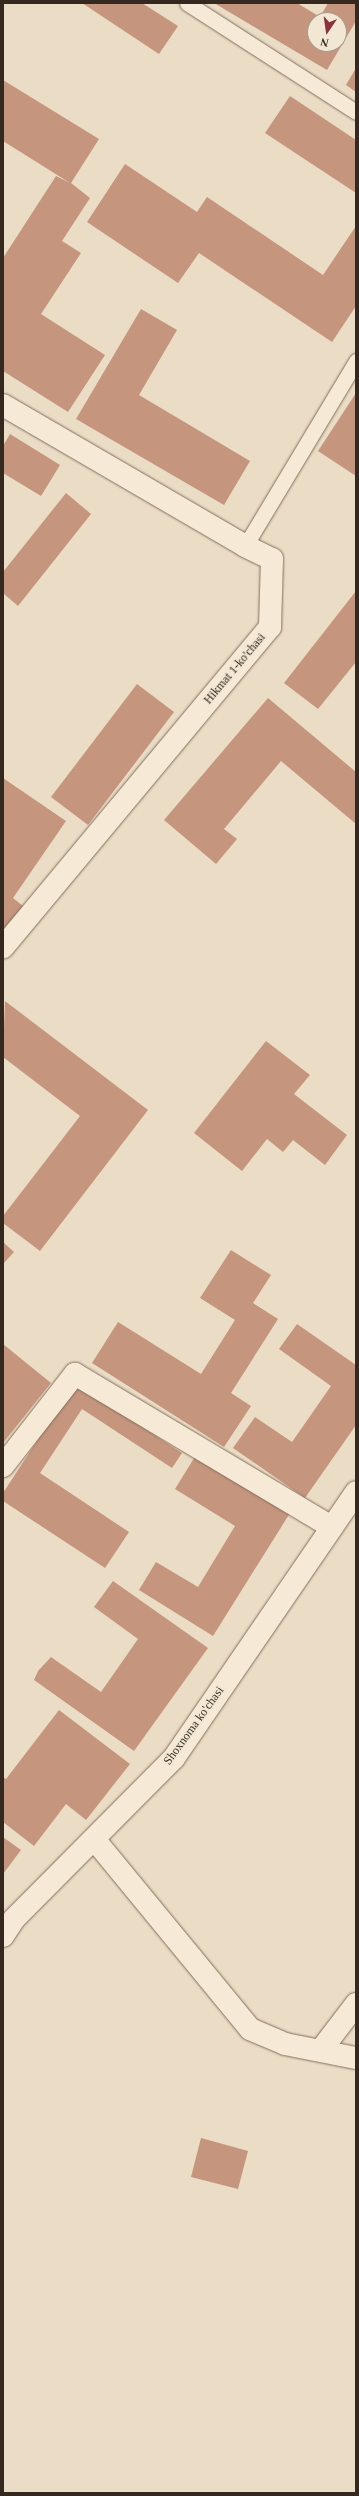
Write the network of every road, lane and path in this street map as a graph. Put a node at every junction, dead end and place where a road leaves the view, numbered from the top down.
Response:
1 (187, 3) edge
2 (356, 112) edge
3 (356, 361) edge
4 (3, 405) edge
5 (245, 546) junction
6 (3, 947) edge
7 (3, 1466) edge
8 (356, 1492) edge
9 (332, 1527) junction
10 (94, 1838) junction
11 (3, 1936) edge
12 (356, 2004) edge
13 (321, 2050) junction
14 (356, 2058) edge

1 - 2 lane
3 - 5 lane
4 - 5 street, Hikmat 1-ko'chasi
5 - 6 street, Hikmat 1-ko'chasi
7 - 9 street
8 - 9 street, Shoxnoma ko'chasi
9 - 10 street, Shoxnoma ko'chasi
10 - 11 street, Shoxnoma ko'chasi
10 - 13 street
12 - 13 street
13 - 14 street

